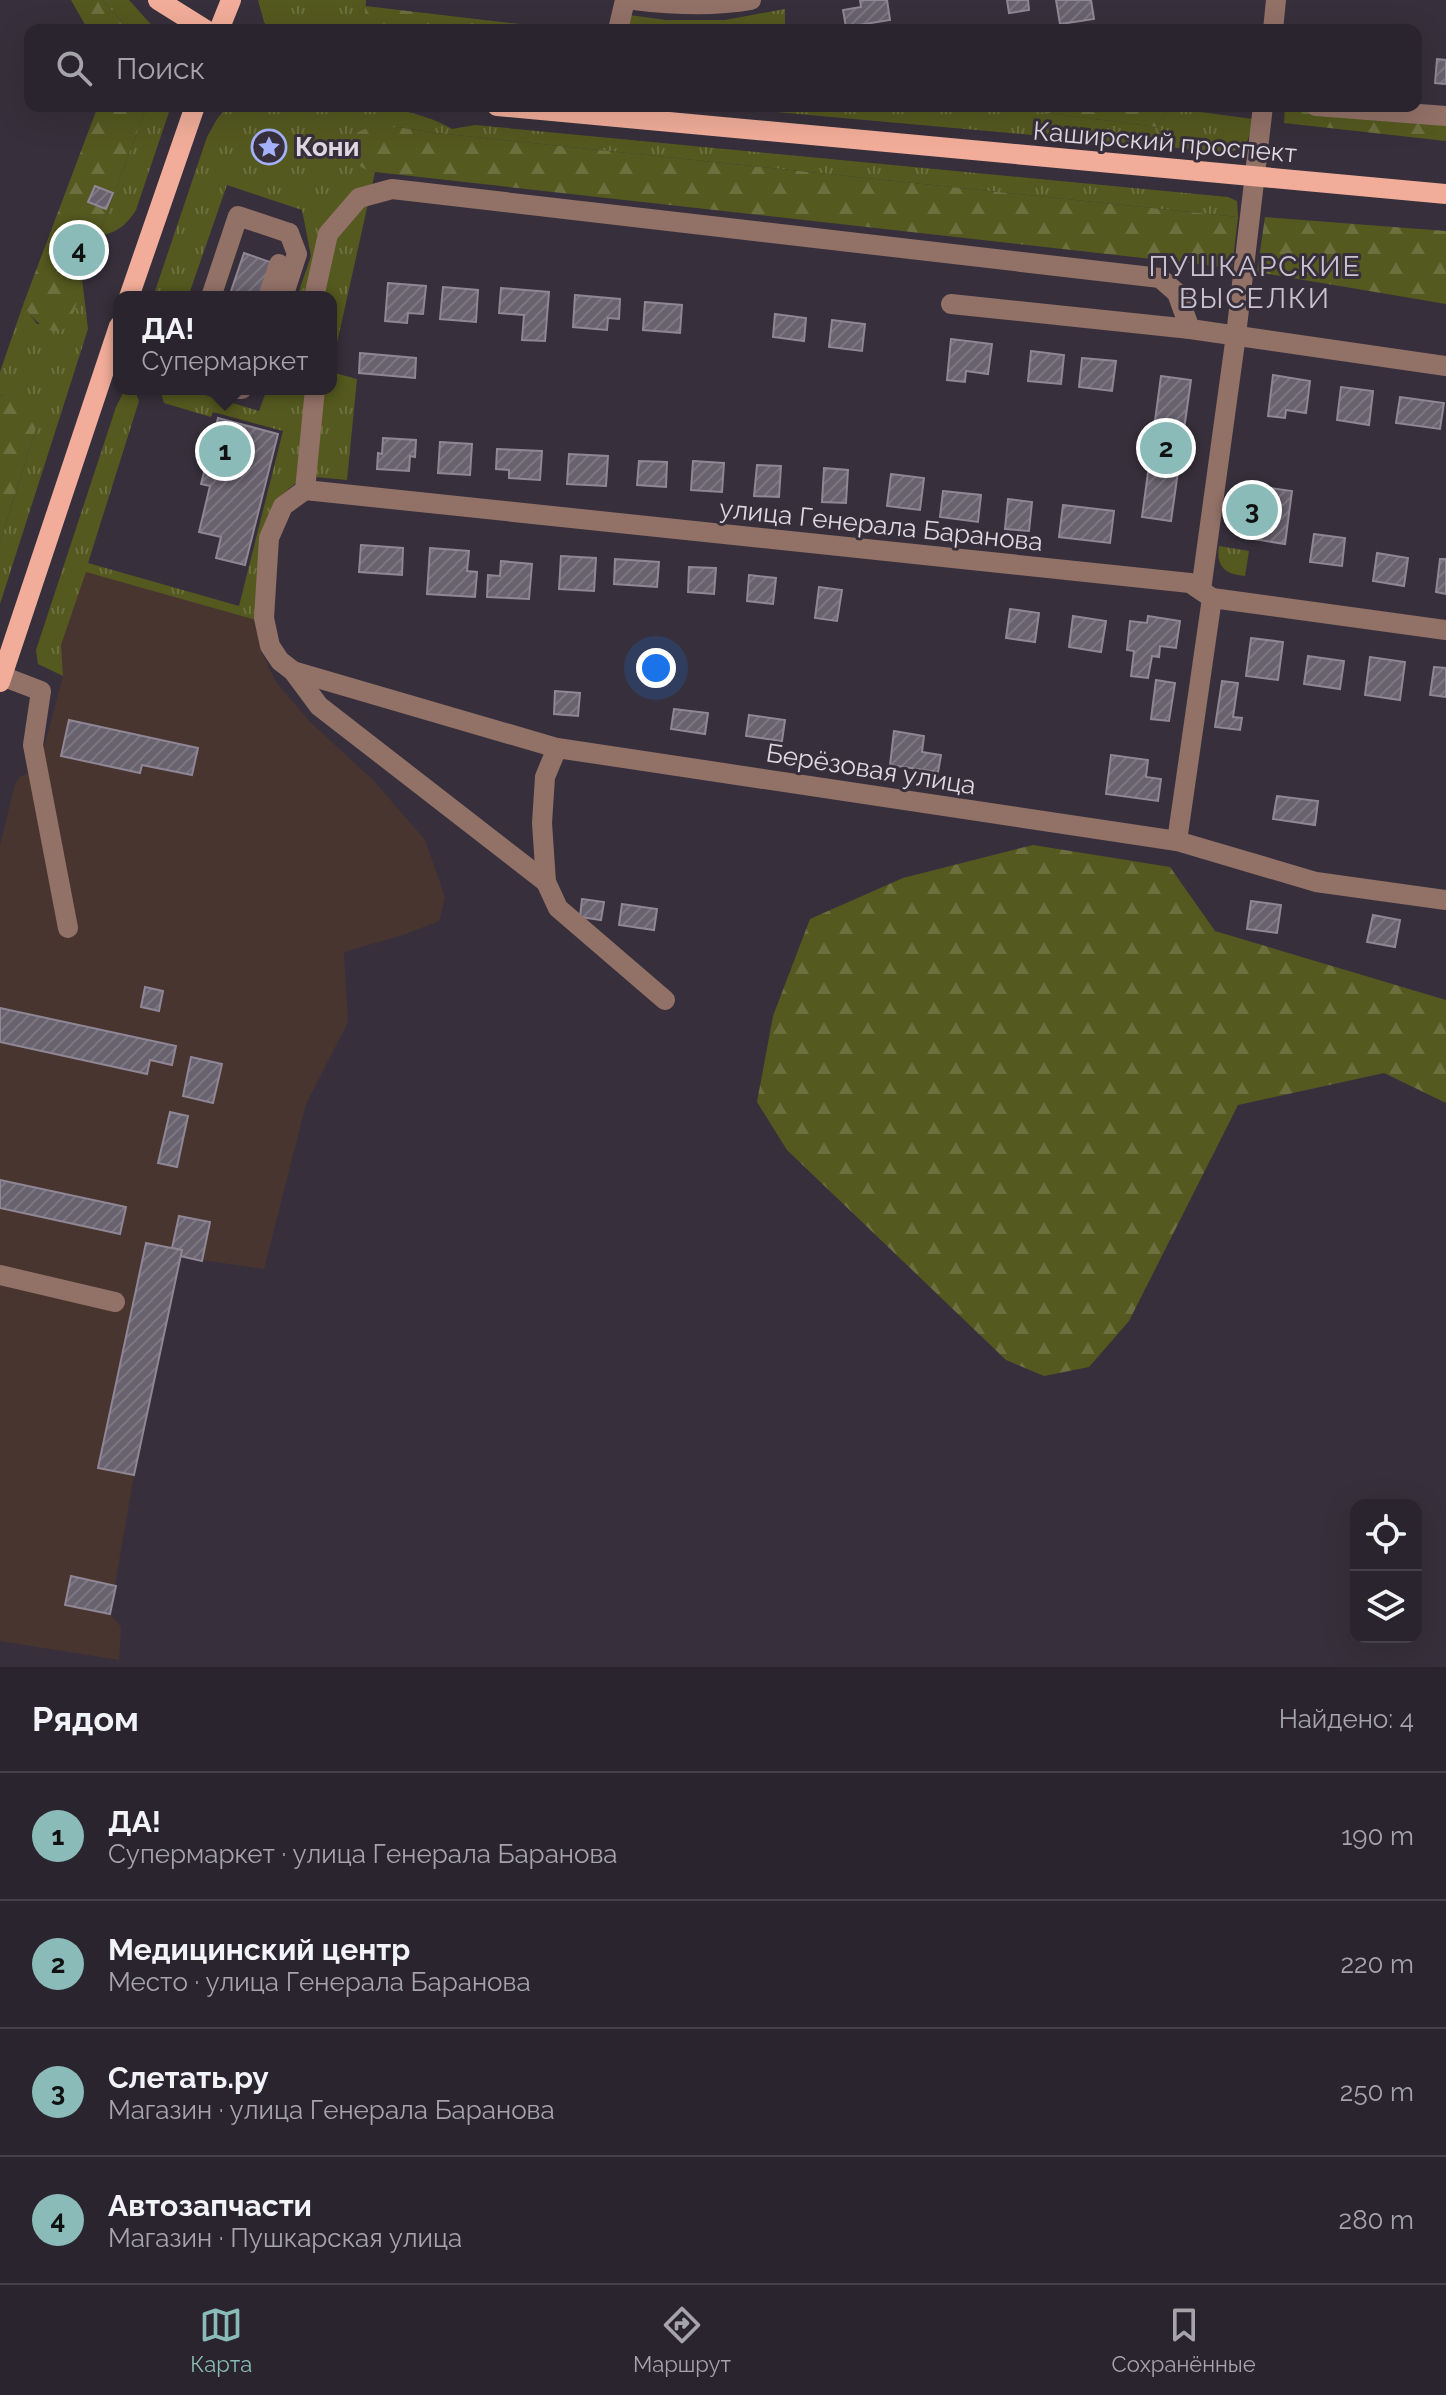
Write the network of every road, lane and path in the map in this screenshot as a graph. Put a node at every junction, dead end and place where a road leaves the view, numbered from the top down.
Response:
1 (158, 0) edge
2 (231, 0) edge
3 (625, 0) edge
4 (634, 0) edge
5 (751, 0) edge
6 (1275, 0) edge
7 (196, 24) edge
8 (221, 24) edge
9 (619, 24) edge
10 (1273, 24) edge
11 (193, 112) edge
12 (607, 112) edge
13 (1262, 112) edge
14 (1394, 112) edge
15 (1446, 116) edge
16 (1255, 176) junction
17 (1446, 194) edge
18 (289, 233) junction
19 (131, 291) edge
20 (213, 291) edge
21 (270, 291) edge
22 (285, 291) edge
23 (315, 291) edge
24 (951, 304) dead end
25 (1190, 329) junction
26 (1236, 335) junction
27 (113, 350) edge
28 (1446, 366) edge
29 (314, 395) edge
30 (305, 490) junction
31 (1206, 594) junction
32 (1446, 630) edge
33 (293, 671) junction
34 (1, 679) edge
35 (557, 748) junction
36 (1177, 841) junction
37 (546, 882) junction
38 (1446, 900) edge
39 (68, 928) dead end
40 (665, 1000) dead end
41 (0, 1275) edge
42 (115, 1302) dead end

1 - 7 main road
2 - 8 main road
3 - 9 street
4 - 5 street
6 - 10 street
11 - 19 main road
12 - 16 main road, Каширский проспект
13 - 16 street
14 - 15 street
16 - 17 main road, Каширский проспект
16 - 26 street
18 - 20 street
18 - 21 street
18 - 22 street
23 - 25 street
24 - 25 street
25 - 26 street
26 - 28 street
26 - 31 street
27 - 34 main road
29 - 30 street
30 - 31 street, улица Генерала Баранова
30 - 33 street
31 - 32 street, улица Генерала Баранова
31 - 36 street
33 - 35 street, Берёзовая улица
33 - 37 street
34 - 39 street
35 - 36 street, Берёзовая улица
35 - 37 street
36 - 38 street, Берёзовая улица
37 - 40 street
41 - 42 street

